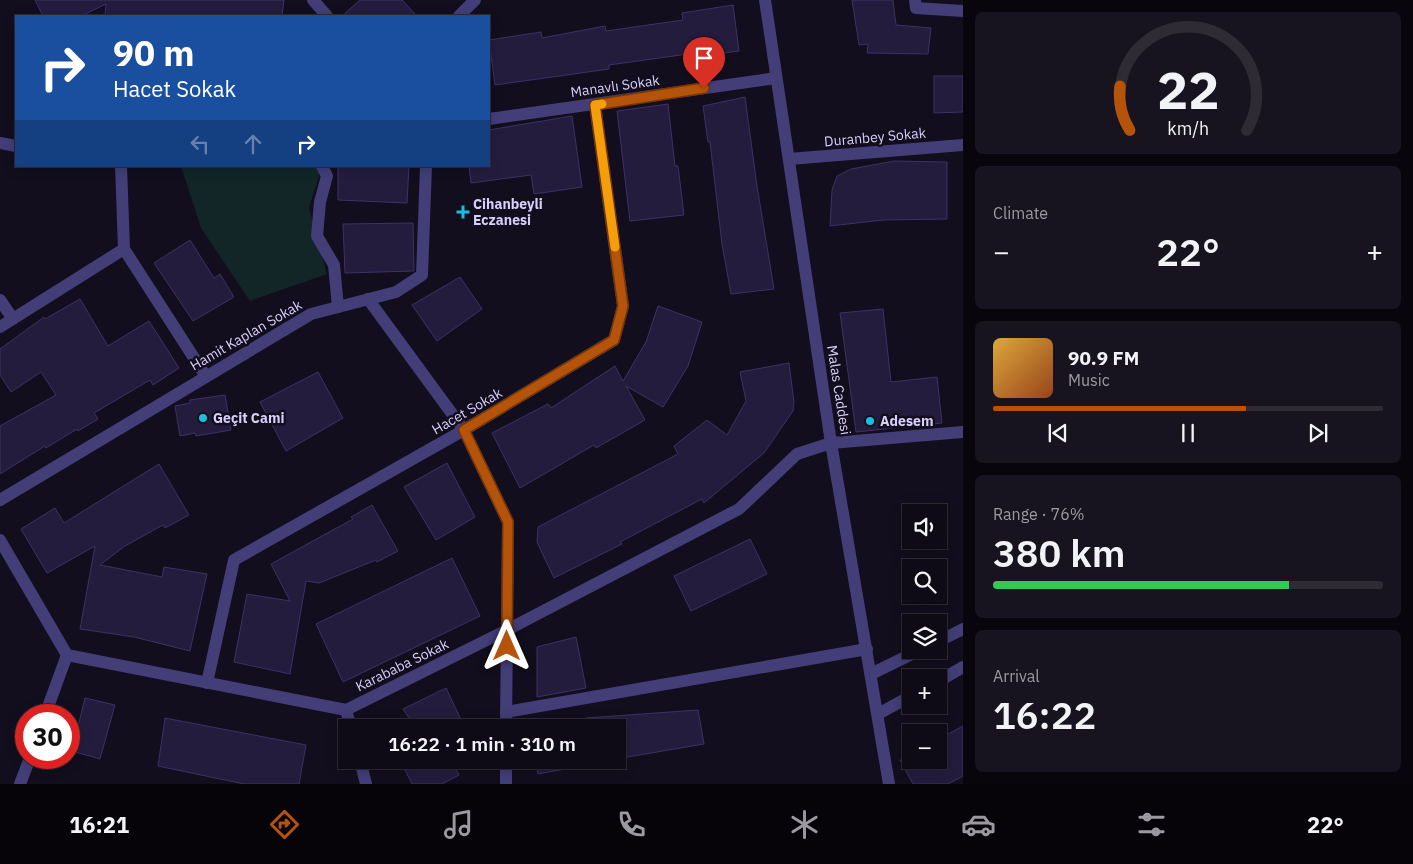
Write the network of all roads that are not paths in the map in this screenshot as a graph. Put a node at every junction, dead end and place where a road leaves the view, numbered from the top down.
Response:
1 (313, 0) edge
2 (476, 0) edge
3 (765, 0) edge
4 (915, 0) edge
5 (963, 11) edge
6 (326, 15) edge
7 (460, 15) edge
8 (776, 78) junction
9 (595, 105) junction
10 (490, 119) edge
11 (0, 143) edge
12 (963, 145) edge
13 (15, 146) edge
14 (789, 159) junction
15 (121, 167) edge
16 (322, 167) edge
17 (426, 167) edge
18 (124, 249) junction
19 (368, 299) junction
20 (0, 300) edge
21 (338, 307) junction
22 (13, 319) junction
23 (0, 327) edge
24 (205, 376) junction
25 (464, 430) junction
26 (963, 432) edge
27 (831, 443) junction
28 (0, 500) edge
29 (0, 540) edge
30 (963, 628) edge
31 (507, 630) junction
32 (947, 636) edge
33 (867, 649) junction
34 (67, 655) junction
35 (902, 659) edge
36 (963, 667) edge
37 (871, 674) junction
38 (947, 676) edge
39 (207, 682) junction
40 (902, 701) edge
41 (50, 704) edge
42 (346, 710) junction
43 (506, 712) junction
44 (878, 714) junction
45 (348, 719) edge
46 (506, 719) edge
47 (26, 769) edge
48 (362, 769) edge
49 (506, 769) edge
50 (20, 784) edge
51 (366, 784) edge
52 (506, 784) edge
53 (889, 784) edge

1 - 6 street
2 - 7 street
3 - 8 street, Malas Caddesi
4 - 5 street
8 - 9 street, Manavlı Sokak
8 - 14 street, Malas Caddesi
9 - 10 street, Manavlı Sokak
9 - 25 street, Hacet Sokak
11 - 13 street
12 - 14 street, Duranbey Sokak
14 - 27 street, Malas Caddesi
15 - 18 street
16 - 21 street
17 - 19 street, Hamit Kaplan Sokak
18 - 22 street
18 - 24 street
19 - 21 street, Hamit Kaplan Sokak
19 - 25 street
20 - 22 street
21 - 24 street, Hamit Kaplan Sokak
22 - 23 street
24 - 28 street, Hamit Kaplan Sokak
25 - 31 street
25 - 39 street, Hacet Sokak
26 - 27 street, Karababa Sokak
27 - 31 street, Karababa Sokak
27 - 33 street, Malas Caddesi
29 - 34 street
30 - 32 street
31 - 42 street, Karababa Sokak
31 - 43 street
33 - 37 street, Malas Caddesi
33 - 43 street
34 - 39 street, Karababa Sokak
34 - 41 street
35 - 37 street
36 - 38 street
37 - 44 street, Malas Caddesi
39 - 42 street, Karababa Sokak
40 - 44 street
42 - 45 street
43 - 46 street
44 - 53 street, Malas Caddesi
47 - 50 street
48 - 51 street
49 - 52 street

